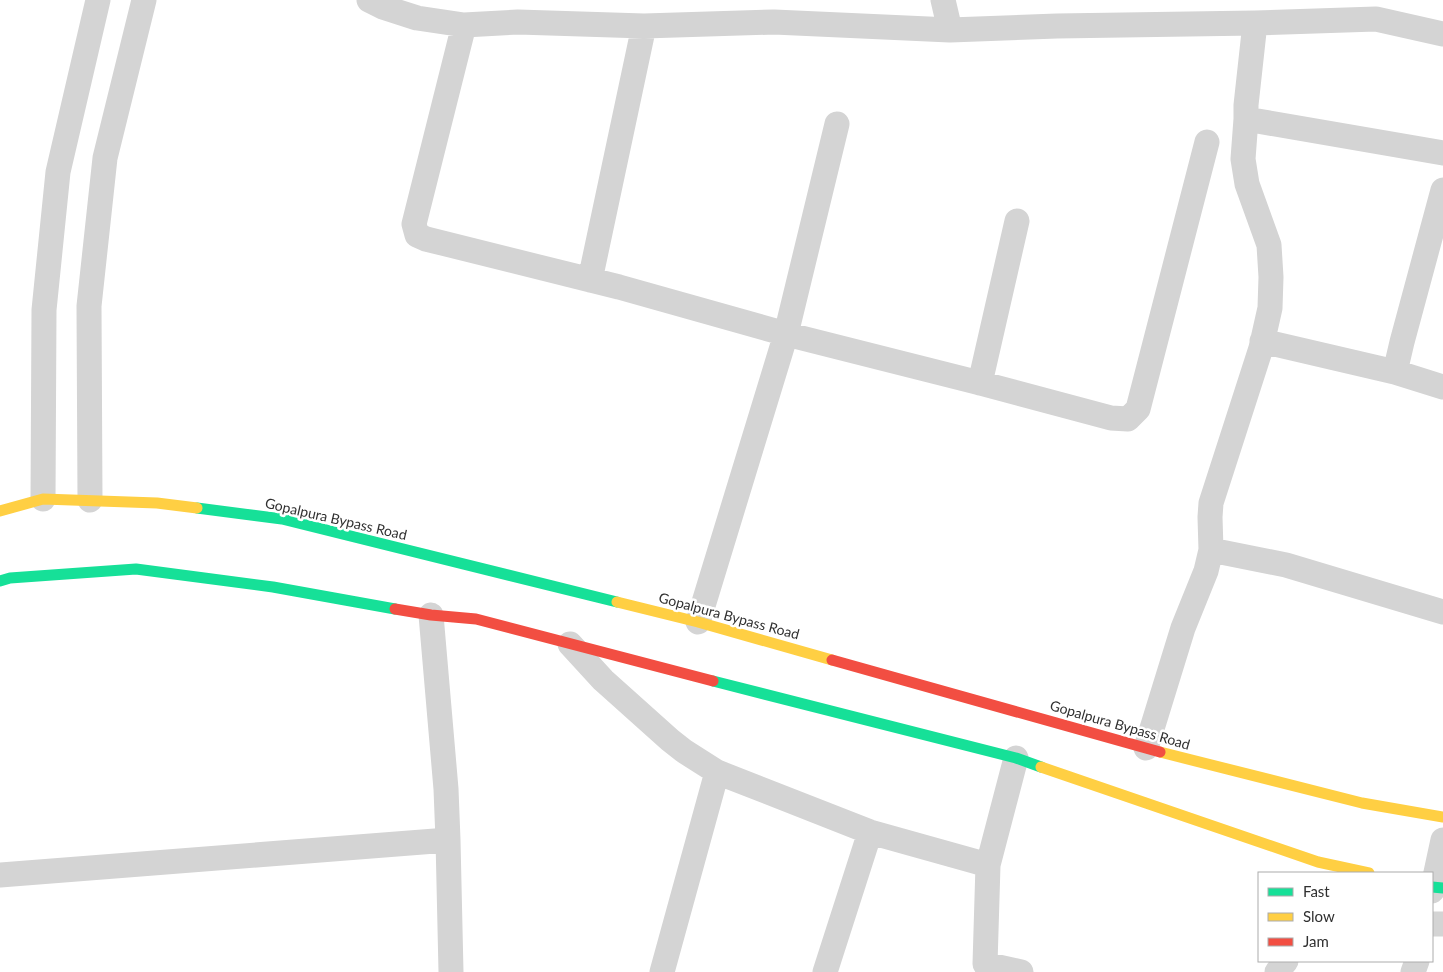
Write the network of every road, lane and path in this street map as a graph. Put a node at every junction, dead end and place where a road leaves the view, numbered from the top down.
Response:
1 (98, 0) edge
2 (144, 0) edge
3 (369, 0) edge
4 (944, 0) edge
5 (519, 11) edge
6 (1255, 23) junction
7 (464, 25) junction
8 (644, 26) junction
9 (950, 30) junction
10 (1443, 34) edge
11 (1246, 118) junction
12 (837, 124) dead end
13 (1206, 142) dead end
14 (1443, 153) edge
15 (1443, 190) edge
16 (1017, 221) dead end
17 (590, 280) junction
18 (786, 334) junction
19 (1262, 341) junction
20 (1395, 372) junction
21 (980, 383) junction
22 (1443, 387) edge
23 (42, 499) junction
24 (90, 500) junction
25 (0, 511) edge
26 (1211, 550) junction
27 (0, 581) edge
28 (1443, 612) edge
29 (431, 614) junction
30 (698, 622) junction
31 (570, 644) junction
32 (1146, 748) junction
33 (1016, 758) junction
34 (717, 772) junction
35 (1443, 817) edge
36 (870, 832) junction
37 (448, 840) junction
38 (1443, 840) edge
39 (988, 865) junction
40 (1316, 868) edge
41 (1358, 872) edge
42 (0, 875) edge
43 (1433, 883) edge
44 (1285, 962) edge
45 (983, 968) edge
46 (451, 972) edge
47 (662, 972) edge
48 (825, 972) edge
49 (1021, 972) edge
50 (1277, 972) edge

1 - 23 street
2 - 24 street
3 - 7 street
4 - 9 street
5 - 7 street
5 - 8 street
6 - 9 street
6 - 10 street
6 - 11 street
7 - 17 street
8 - 9 street
8 - 17 street
11 - 14 street
11 - 19 street
12 - 18 street
13 - 21 street
15 - 20 street
16 - 21 street
17 - 18 street
18 - 21 street
18 - 30 street
19 - 20 street
19 - 26 street
20 - 22 street
23 - 24 street, Gopalpura Bypass Road
23 - 25 street, Gopalpura Bypass Road
24 - 30 street, Gopalpura Bypass Road
26 - 28 street
26 - 32 street
27 - 29 street
29 - 31 street
29 - 37 street
30 - 32 street, Gopalpura Bypass Road
31 - 33 street
31 - 34 street
32 - 35 street, Gopalpura Bypass Road
33 - 39 street
33 - 40 street
34 - 36 street
34 - 47 street
36 - 39 street
36 - 48 street
37 - 42 street
37 - 46 street
38 - 43 street
39 - 45 street
40 - 41 street
44 - 50 street
45 - 49 street

